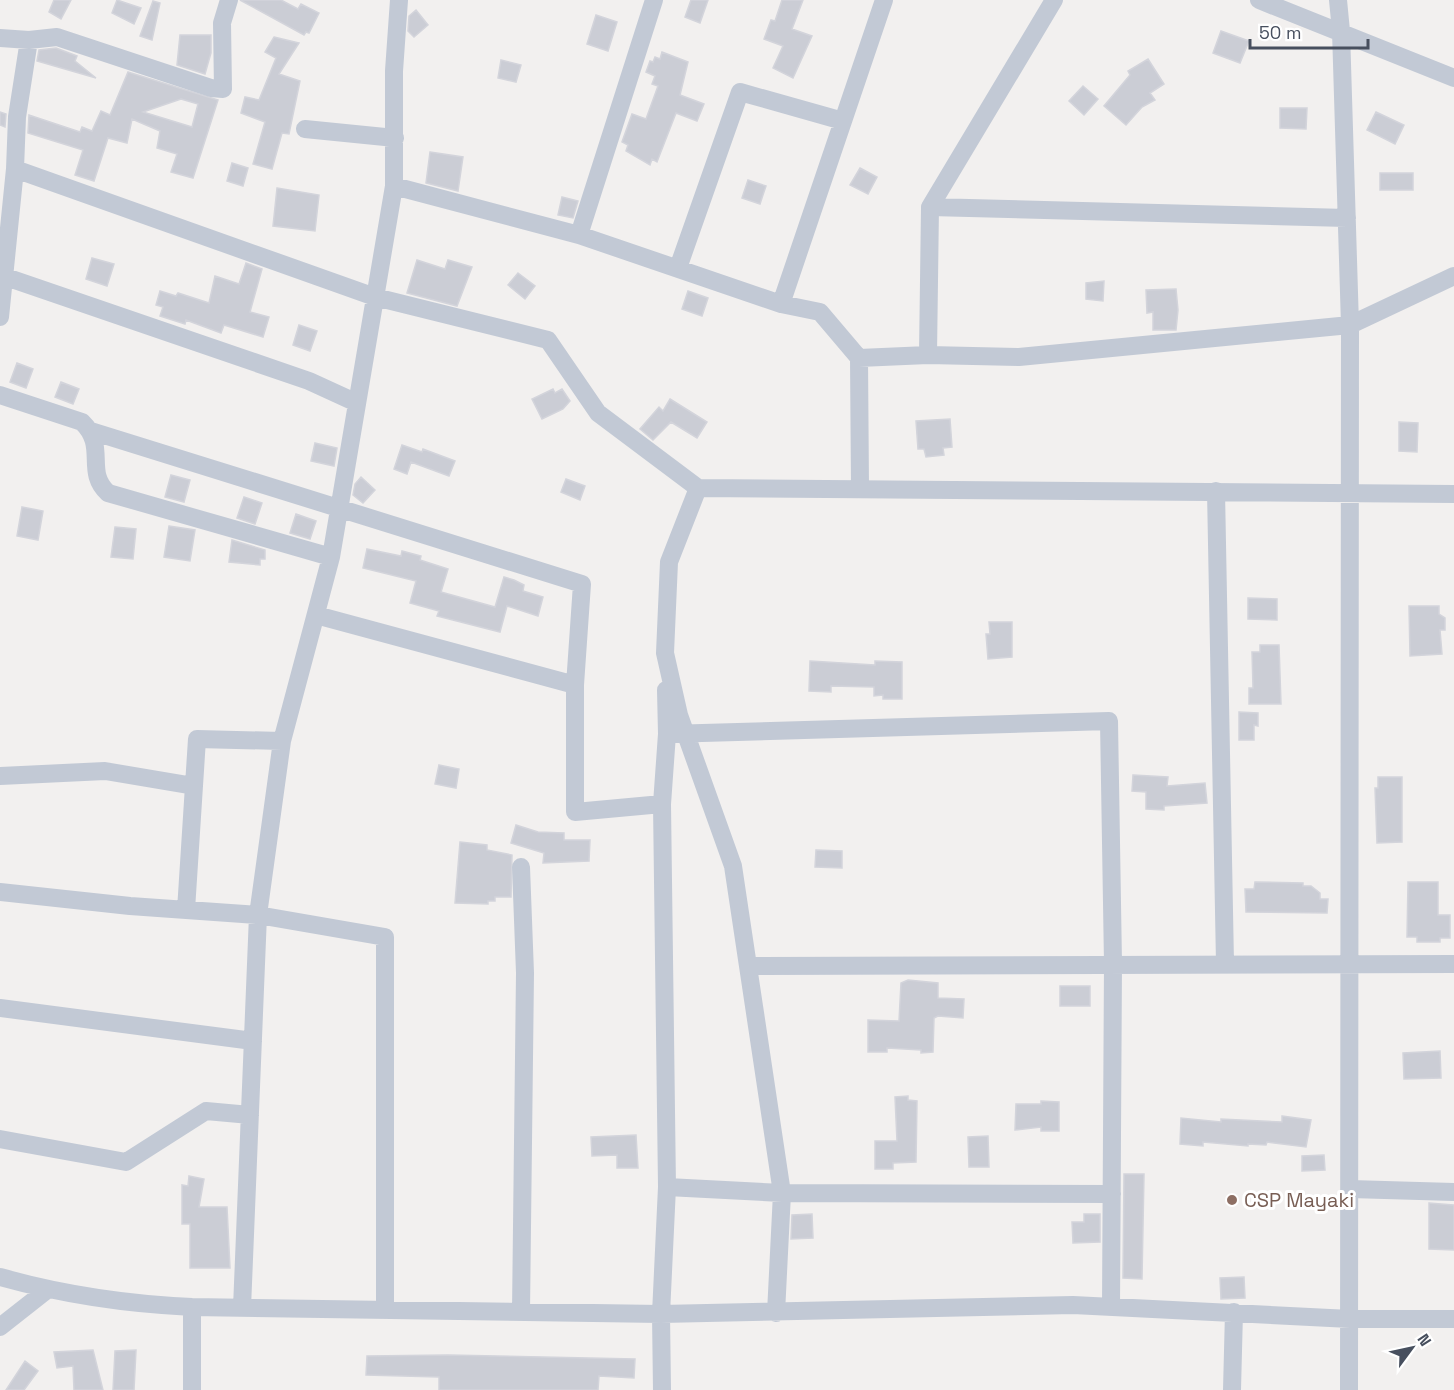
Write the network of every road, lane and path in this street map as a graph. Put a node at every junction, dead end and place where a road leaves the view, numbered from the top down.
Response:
1 (229, 0) edge
2 (399, 0) edge
3 (654, 0) edge
4 (884, 0) edge
5 (1054, 0) edge
6 (1259, 0) edge
7 (1338, 0) edge
8 (1341, 31) junction
9 (0, 38) edge
10 (29, 40) junction
11 (1454, 78) edge
12 (843, 121) junction
13 (305, 129) dead end
14 (395, 138) junction
15 (15, 169) junction
16 (394, 186) junction
17 (930, 207) junction
18 (1347, 218) junction
19 (579, 235) junction
20 (678, 268) junction
21 (3, 276) edge
22 (1454, 276) edge
23 (375, 297) junction
24 (782, 304) junction
25 (0, 316) edge
26 (1350, 325) junction
27 (928, 355) junction
28 (859, 358) junction
29 (0, 395) edge
30 (357, 404) junction
31 (91, 431) junction
32 (698, 488) junction
33 (860, 488) junction
34 (1216, 491) junction
35 (1350, 492) junction
36 (1454, 494) edge
37 (339, 509) junction
38 (331, 557) junction
39 (316, 615) junction
40 (665, 653) junction
41 (575, 685) junction
42 (667, 734) junction
43 (686, 734) junction
44 (282, 741) junction
45 (0, 776) edge
46 (194, 786) junction
47 (662, 804) junction
48 (521, 867) dead end
49 (0, 892) edge
50 (186, 910) junction
51 (258, 915) junction
52 (1113, 963) junction
53 (1225, 963) junction
54 (1350, 963) junction
55 (1454, 964) edge
56 (748, 966) junction
57 (0, 1008) edge
58 (253, 1041) junction
59 (250, 1115) junction
60 (0, 1139) edge
61 (667, 1187) junction
62 (1350, 1190) junction
63 (1454, 1192) edge
64 (782, 1193) junction
65 (1112, 1194) junction
66 (0, 1277) edge
67 (47, 1290) junction
68 (192, 1307) junction
69 (1111, 1307) junction
70 (242, 1308) junction
71 (385, 1310) junction
72 (521, 1312) junction
73 (1234, 1312) junction
74 (776, 1313) junction
75 (662, 1314) junction
76 (1350, 1319) junction
77 (1454, 1319) edge
78 (0, 1327) edge
79 (192, 1390) edge
80 (662, 1390) edge
81 (1232, 1390) edge
82 (1349, 1390) edge

1 - 10 street
2 - 14 street
3 - 19 street
4 - 12 street
5 - 17 street
6 - 8 street
7 - 8 street
8 - 11 street
8 - 18 street
9 - 10 street
10 - 15 street
12 - 20 street
12 - 24 street
13 - 14 street
14 - 16 street
15 - 21 street
15 - 23 street
16 - 19 street
16 - 23 street
17 - 18 street
17 - 27 street
18 - 26 street
19 - 20 street
20 - 24 street
21 - 25 street
21 - 30 street
22 - 26 street
23 - 30 street
23 - 32 street
24 - 28 street
26 - 27 street
26 - 35 street
27 - 28 street
28 - 33 street
29 - 31 street
30 - 37 street
31 - 37 street
31 - 38 street
32 - 33 street
32 - 40 street
33 - 34 street
34 - 35 street
34 - 53 street
35 - 36 street
35 - 54 street
37 - 38 street
37 - 41 street
38 - 39 street
39 - 41 street
39 - 44 street
40 - 42 street
40 - 43 street
41 - 47 street
42 - 43 street
42 - 47 street
43 - 52 street
43 - 56 street
44 - 46 street
44 - 51 street
45 - 46 street
46 - 50 street
47 - 61 street
48 - 72 street
49 - 50 street
50 - 51 street
51 - 58 street
51 - 71 street
52 - 53 street
52 - 56 street
52 - 65 street
53 - 54 street
54 - 55 street
54 - 62 street
56 - 64 street
57 - 58 street
58 - 59 street
59 - 60 street
59 - 70 street
61 - 64 street
61 - 75 street
62 - 63 street
62 - 76 street
64 - 65 street
64 - 74 street
65 - 69 street
66 - 67 street
67 - 68 street
67 - 78 street
68 - 70 street
68 - 79 street
69 - 73 street
69 - 74 street
70 - 71 street
71 - 72 street
72 - 75 street
73 - 76 street
73 - 81 street
74 - 75 street
75 - 80 street
76 - 77 street
76 - 82 street

